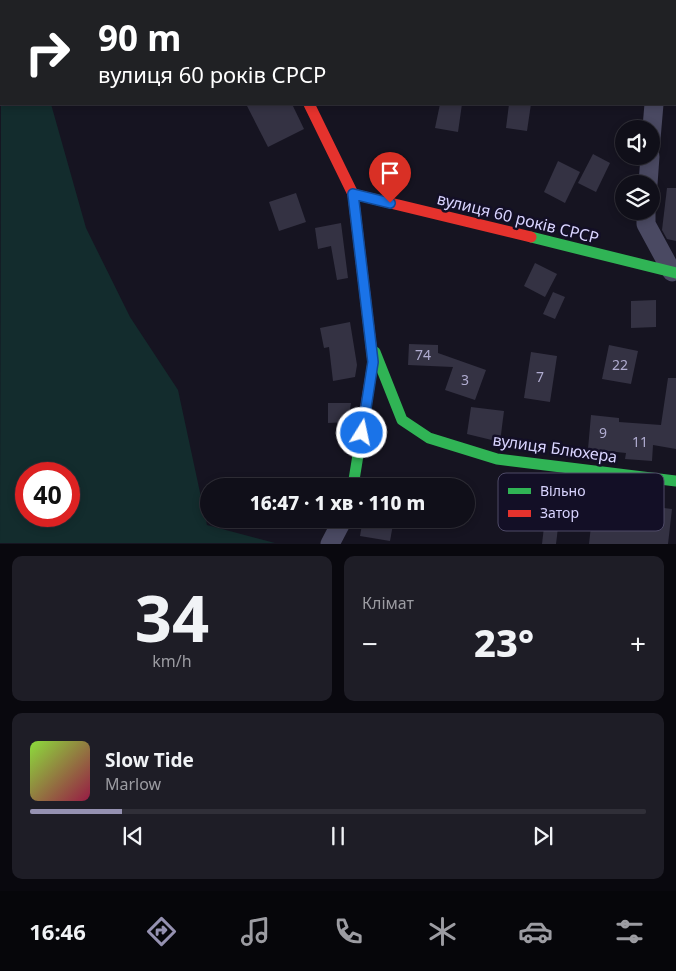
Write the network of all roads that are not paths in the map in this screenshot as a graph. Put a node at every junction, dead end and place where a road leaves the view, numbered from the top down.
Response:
1 (309, 105) edge
2 (654, 105) edge
3 (653, 120) edge
4 (353, 194) junction
5 (646, 220) edge
6 (674, 273) edge
7 (371, 341) junction
8 (614, 473) edge
9 (354, 478) edge
10 (338, 528) edge
11 (330, 544) edge

1 - 4 street
2 - 3 street
4 - 6 street, вулиця 60 років СРСР
4 - 7 street
5 - 6 street
7 - 8 street, вулиця Блюхера
7 - 9 street
10 - 11 street

